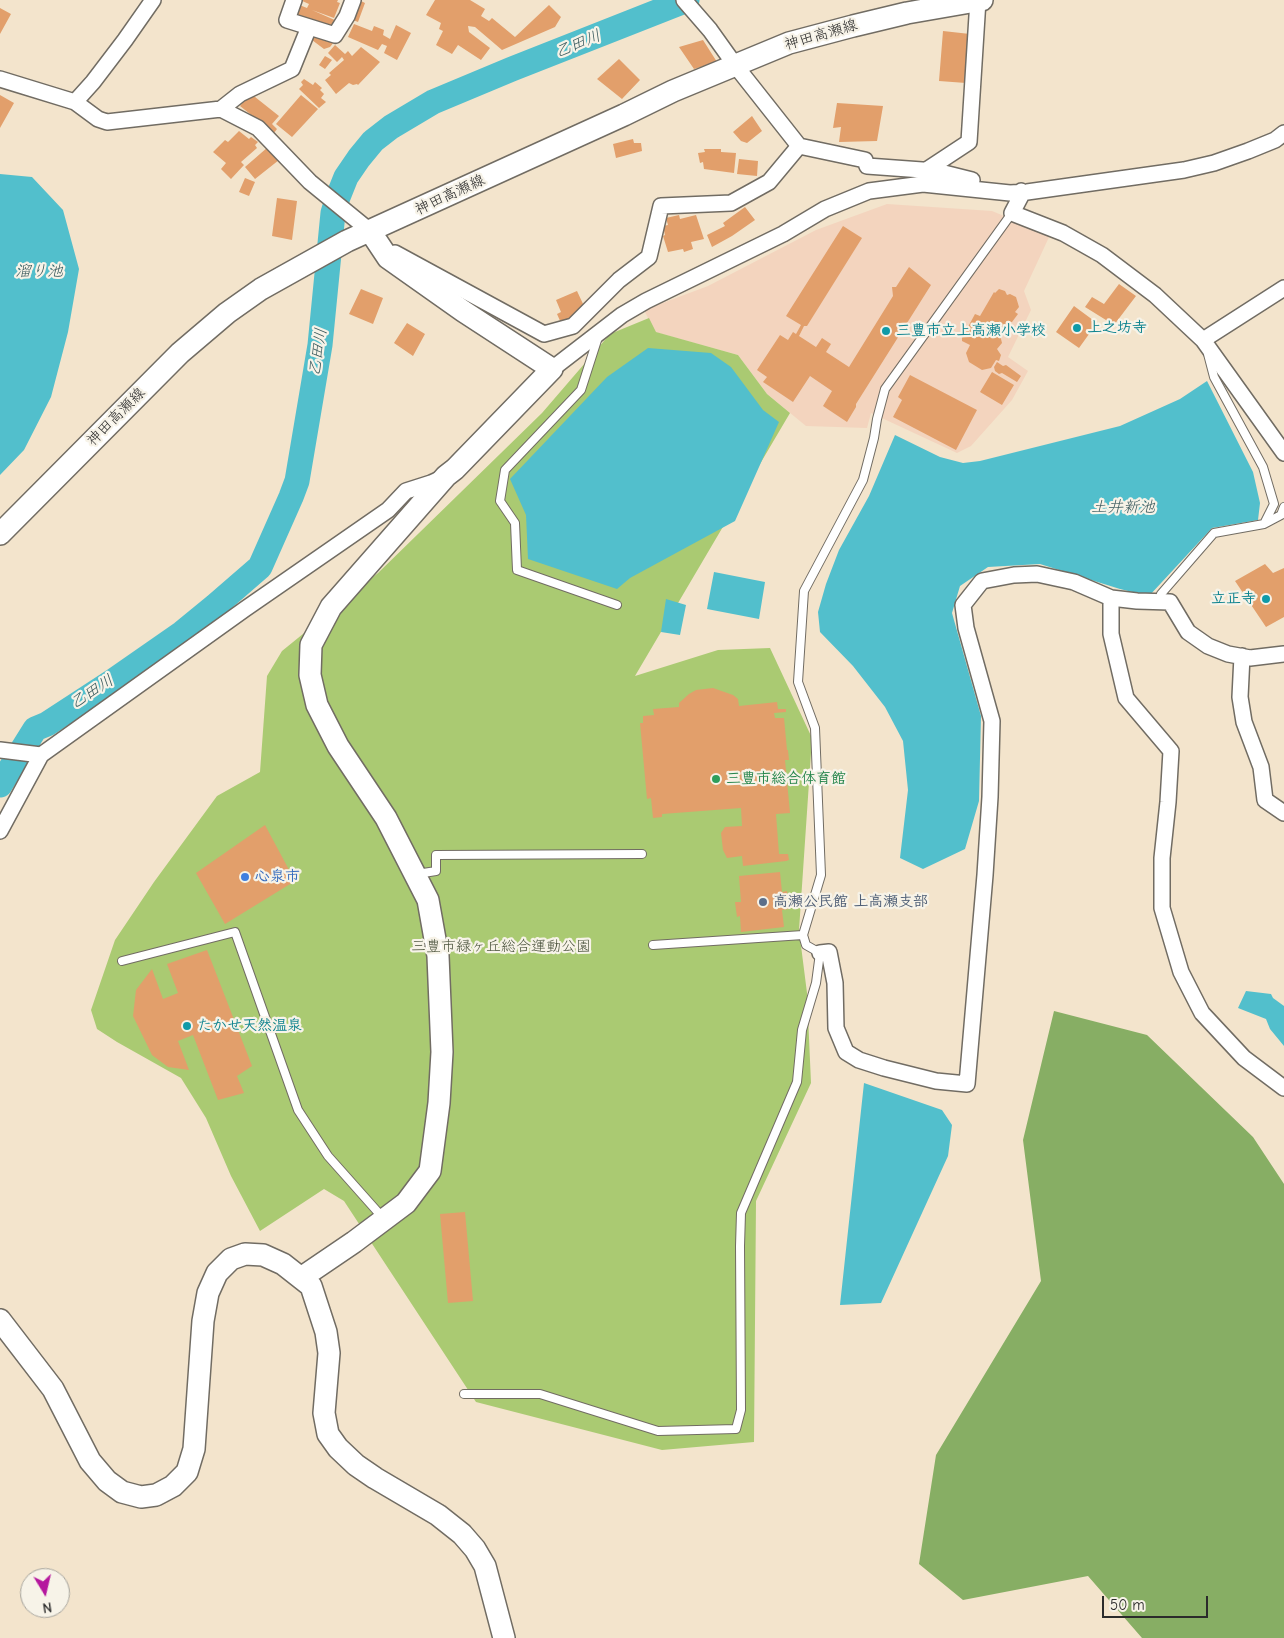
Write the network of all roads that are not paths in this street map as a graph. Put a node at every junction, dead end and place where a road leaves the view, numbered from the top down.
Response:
1 (294, 0) edge
2 (353, 0) edge
3 (684, 0) edge
4 (979, 0) edge
5 (147, 2) edge
6 (309, 27) junction
7 (735, 65) junction
8 (0, 79) edge
9 (75, 102) junction
10 (221, 109) junction
11 (1284, 133) edge
12 (799, 146) junction
13 (925, 171) junction
14 (1022, 192) junction
15 (1012, 213) junction
16 (374, 237) junction
17 (1284, 288) edge
18 (600, 333) junction
19 (1204, 340) junction
20 (552, 369) junction
21 (1284, 453) edge
22 (446, 476) junction
23 (1284, 507) edge
24 (1264, 524) junction
25 (0, 534) edge
26 (1111, 598) junction
27 (1159, 602) junction
28 (616, 604) dead end
29 (1284, 654) edge
30 (1242, 656) junction
31 (6, 751) edge
32 (41, 755) junction
33 (1284, 813) edge
34 (0, 831) edge
35 (642, 854) dead end
36 (414, 874) junction
37 (803, 935) junction
38 (653, 945) dead end
39 (820, 953) junction
40 (122, 961) dead end
41 (1284, 1088) edge
42 (384, 1219) junction
43 (301, 1278) junction
44 (0, 1320) edge
45 (464, 1394) dead end
46 (504, 1638) edge

1 - 6 street
2 - 6 street
3 - 7 street
4 - 7 street, 神田高瀬線
4 - 13 street
5 - 9 street
6 - 10 street
7 - 12 street
7 - 16 street, 神田高瀬線
8 - 9 street
9 - 10 street
10 - 16 street
11 - 14 street
12 - 13 street
12 - 16 street
13 - 14 street
14 - 15 street
14 - 18 street
15 - 19 street
15 - 37 lane
16 - 20 street
16 - 25 street, 神田高瀬線
17 - 19 street
18 - 20 street
18 - 28 lane
19 - 21 street
19 - 24 lane
20 - 22 street
22 - 32 street
22 - 36 street
23 - 24 lane
24 - 27 lane
26 - 27 street
26 - 39 street
26 - 41 street
27 - 30 street
29 - 30 street
30 - 33 street
31 - 32 street
32 - 34 street
35 - 36 lane
36 - 42 street
37 - 38 lane
37 - 39 lane
39 - 45 lane
40 - 42 lane
42 - 43 street
43 - 44 street
43 - 46 street

